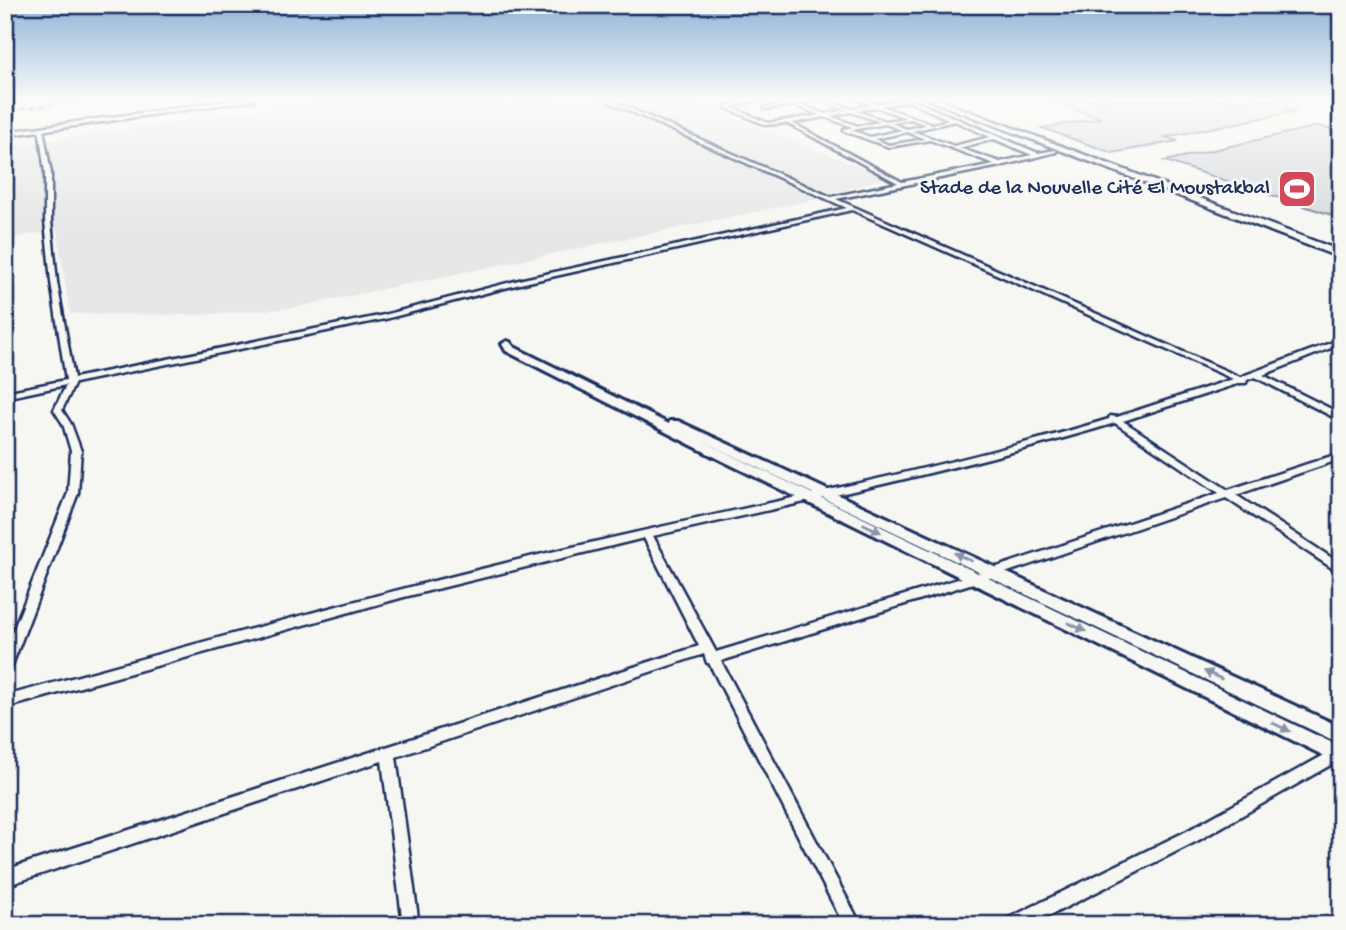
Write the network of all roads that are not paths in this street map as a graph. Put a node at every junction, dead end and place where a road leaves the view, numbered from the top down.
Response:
1 (43, 143) edge
2 (704, 143) edge
3 (827, 143) edge
4 (881, 143) edge
5 (909, 143) edge
6 (943, 143) edge
7 (968, 143) edge
8 (1010, 143) edge
9 (1049, 143) edge
10 (1052, 143) edge
11 (953, 147) junction
12 (1054, 152) dead end
13 (1038, 155) junction
14 (1088, 158) junction
15 (1000, 164) junction
16 (900, 183) junction
17 (829, 199) junction
18 (851, 209) junction
19 (1341, 253) edge
20 (1341, 341) edge
21 (1258, 375) junction
22 (1242, 381) junction
23 (71, 383) junction
24 (5, 394) edge
25 (1113, 418) junction
26 (1341, 418) edge
27 (1341, 456) edge
28 (1223, 494) junction
29 (831, 495) junction
30 (811, 498) junction
31 (647, 534) junction
32 (1341, 570) edge
33 (995, 572) junction
34 (976, 578) junction
35 (708, 654) junction
36 (5, 668) edge
37 (5, 702) edge
38 (1341, 736) edge
39 (388, 753) junction
40 (1339, 755) edge
41 (5, 878) edge
42 (411, 925) edge
43 (853, 925) edge
44 (1013, 925) edge

1 - 23 street
2 - 17 street
3 - 16 street
4 - 5 street
6 - 11 street
7 - 11 street
8 - 13 street
9 - 14 main road
10 - 14 main road
11 - 15 street
12 - 13 street
13 - 15 street
14 - 19 main road
15 - 16 street
16 - 17 street
17 - 18 street
18 - 22 street
18 - 23 street
20 - 21 street
21 - 22 street
21 - 26 street
22 - 25 street
23 - 24 street
23 - 36 street
25 - 28 street
25 - 29 street
27 - 28 street
28 - 32 street
28 - 33 street
29 - 30 street
29 - 30 street
33 -> 29 street
30 - 31 street
30 -> 34 street
31 - 35 street
31 - 37 street
33 - 34 street
38 -> 33 street
34 - 35 street
34 -> 40 street
35 - 39 street
35 - 43 street
39 - 41 street
39 - 42 street
40 - 44 street

